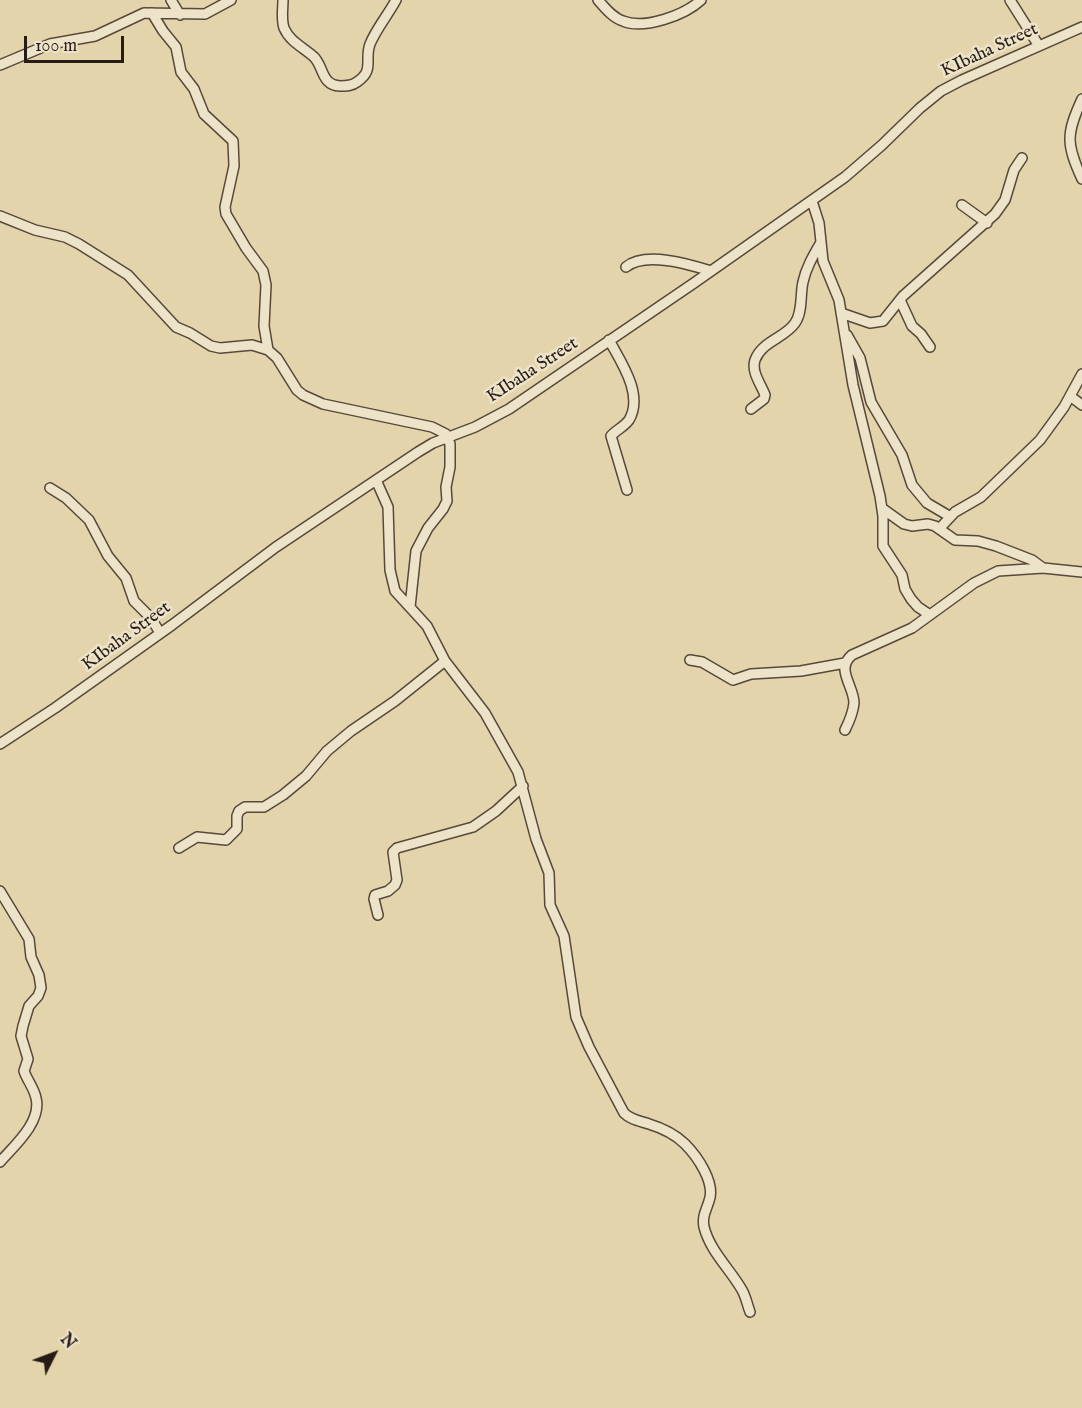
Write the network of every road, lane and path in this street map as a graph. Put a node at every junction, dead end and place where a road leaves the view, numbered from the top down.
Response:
1 (171, 0) edge
2 (231, 0) edge
3 (284, 0) edge
4 (396, 0) edge
5 (598, 0) edge
6 (701, 0) edge
7 (1010, 0) edge
8 (152, 12) junction
9 (180, 15) junction
10 (1082, 27) edge
11 (1039, 46) junction
12 (0, 65) edge
13 (1082, 99) edge
14 (1022, 158) dead end
15 (1082, 179) edge
16 (812, 201) junction
17 (962, 205) dead end
18 (0, 216) edge
19 (987, 223) junction
20 (820, 243) junction
21 (626, 267) dead end
22 (711, 271) junction
23 (900, 300) junction
24 (841, 313) junction
25 (846, 333) junction
26 (609, 340) junction
27 (930, 346) dead end
28 (268, 350) junction
29 (1082, 374) edge
30 (1070, 396) junction
31 (1082, 405) edge
32 (751, 410) dead end
33 (447, 437) junction
34 (376, 480) junction
35 (50, 488) dead end
36 (627, 490) dead end
37 (883, 509) junction
38 (949, 516) junction
39 (939, 528) junction
40 (1043, 568) junction
41 (1082, 572) edge
42 (410, 607) junction
43 (930, 615) junction
44 (160, 633) junction
45 (690, 660) dead end
46 (445, 661) junction
47 (845, 663) junction
48 (845, 730) dead end
49 (0, 744) edge
50 (523, 786) junction
51 (179, 848) dead end
52 (0, 891) edge
53 (378, 915) dead end
54 (0, 1162) edge
55 (750, 1312) dead end

1 - 9 street
2 - 9 street
3 - 4 street
5 - 6 street
7 - 11 street
8 - 9 street
8 - 12 street
8 - 28 street
10 - 11 street, KIbaha Street
11 - 16 street, KIbaha Street
13 - 15 street
14 - 19 street
16 - 20 street
16 - 22 street, KIbaha Street
17 - 19 street
18 - 28 street
19 - 23 street
20 - 24 street
20 - 32 street
21 - 22 street
22 - 26 street, KIbaha Street
23 - 24 street
23 - 27 street
24 - 25 street
25 - 37 street
25 - 38 street
26 - 33 street, KIbaha Street
26 - 36 street
28 - 33 street
29 - 30 street
30 - 31 street
30 - 38 street
33 - 34 street, KIbaha Street
33 - 42 street
34 - 42 street
34 - 44 street, KIbaha Street
35 - 44 street
37 - 39 street
37 - 43 street
38 - 39 street
39 - 40 street
40 - 41 street
40 - 43 street
42 - 46 street
43 - 47 street
44 - 49 street, KIbaha Street
45 - 47 street
46 - 50 street
46 - 51 street
47 - 48 street
50 - 53 street
50 - 55 street
52 - 54 street

